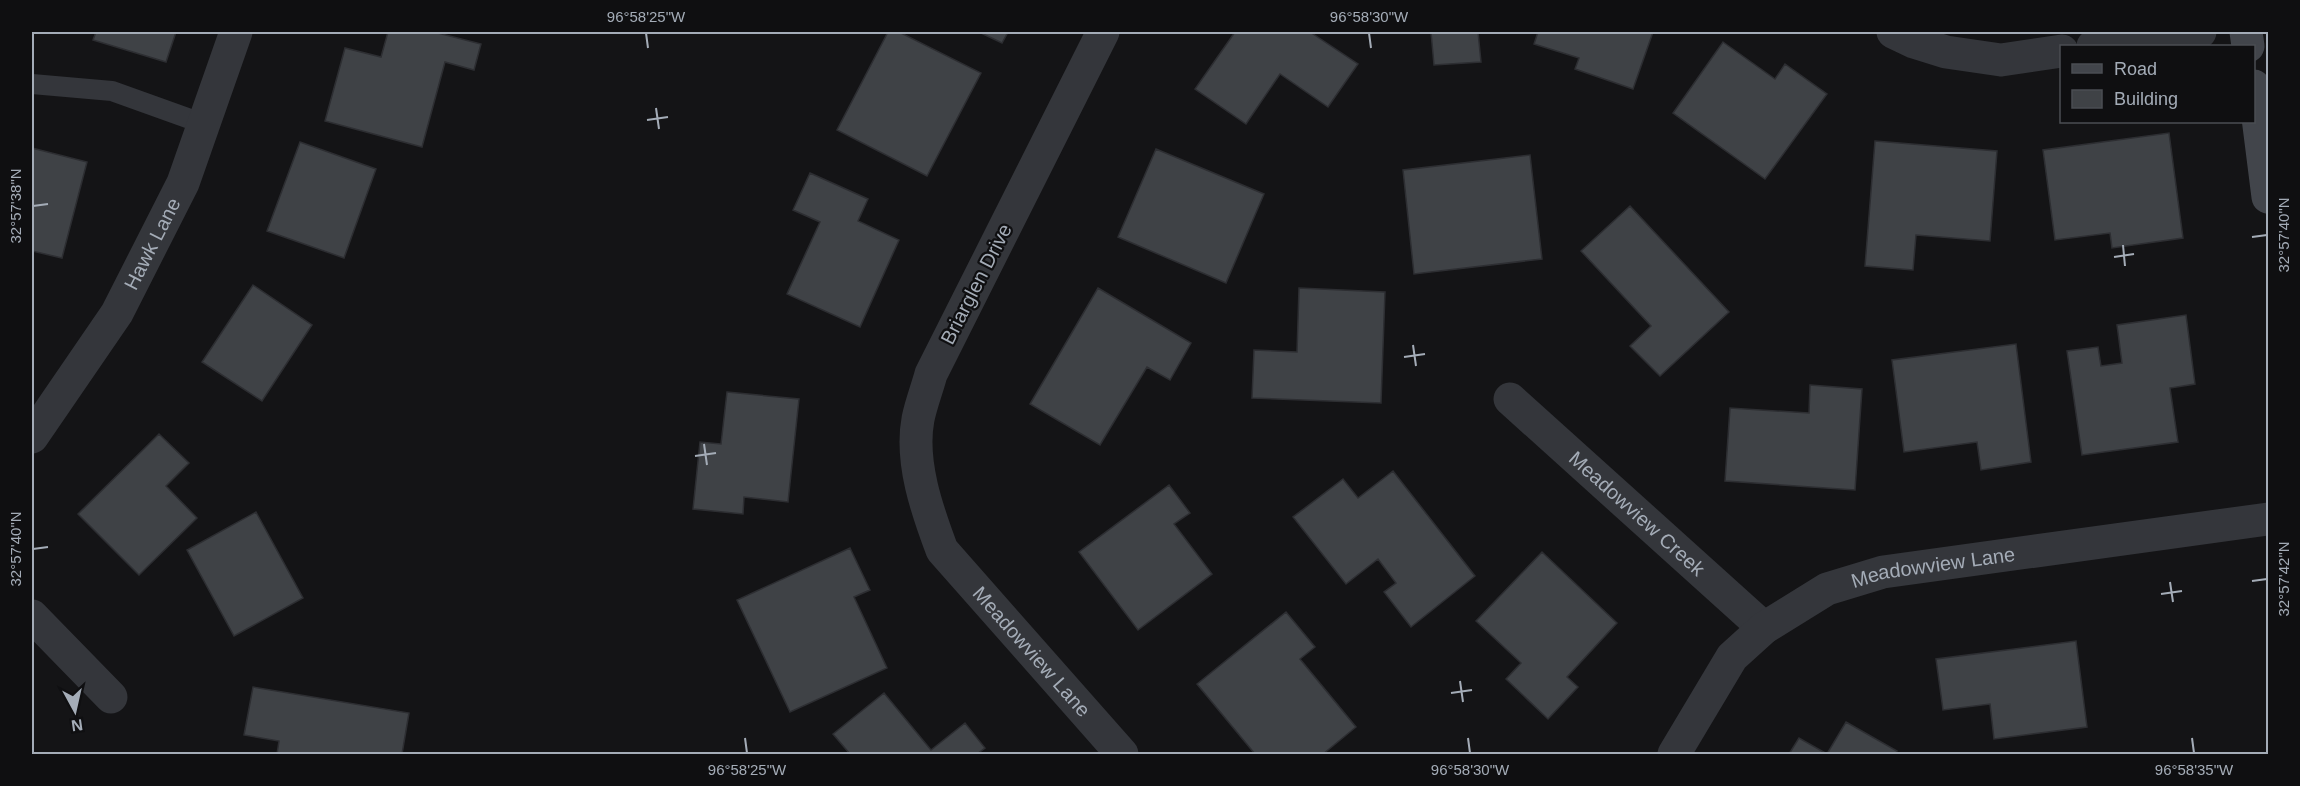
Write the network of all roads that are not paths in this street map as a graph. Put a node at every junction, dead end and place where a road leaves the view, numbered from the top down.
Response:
1 (236, 32) edge
2 (1103, 32) edge
3 (1893, 32) edge
4 (2200, 32) edge
5 (2101, 45) edge
6 (2060, 51) edge
7 (32, 84) edge
8 (2255, 101) edge
9 (204, 124) junction
10 (2268, 197) edge
11 (1510, 399) dead end
12 (32, 437) edge
13 (2268, 519) edge
14 (942, 550) joint
15 (32, 616) edge
16 (1764, 628) junction
17 (111, 697) dead end
18 (1122, 754) edge
19 (1674, 754) edge

1 - 9 street, Hawk Lane
2 - 14 street, Briarglen Drive
3 - 6 street
4 - 5 street
7 - 9 lane
8 - 10 street
9 - 12 street, Hawk Lane
11 - 16 street, Meadowview Creek
13 - 16 street, Meadowview Lane
14 - 18 street, Meadowview Lane
15 - 17 street
16 - 19 street, Meadowview Lane

